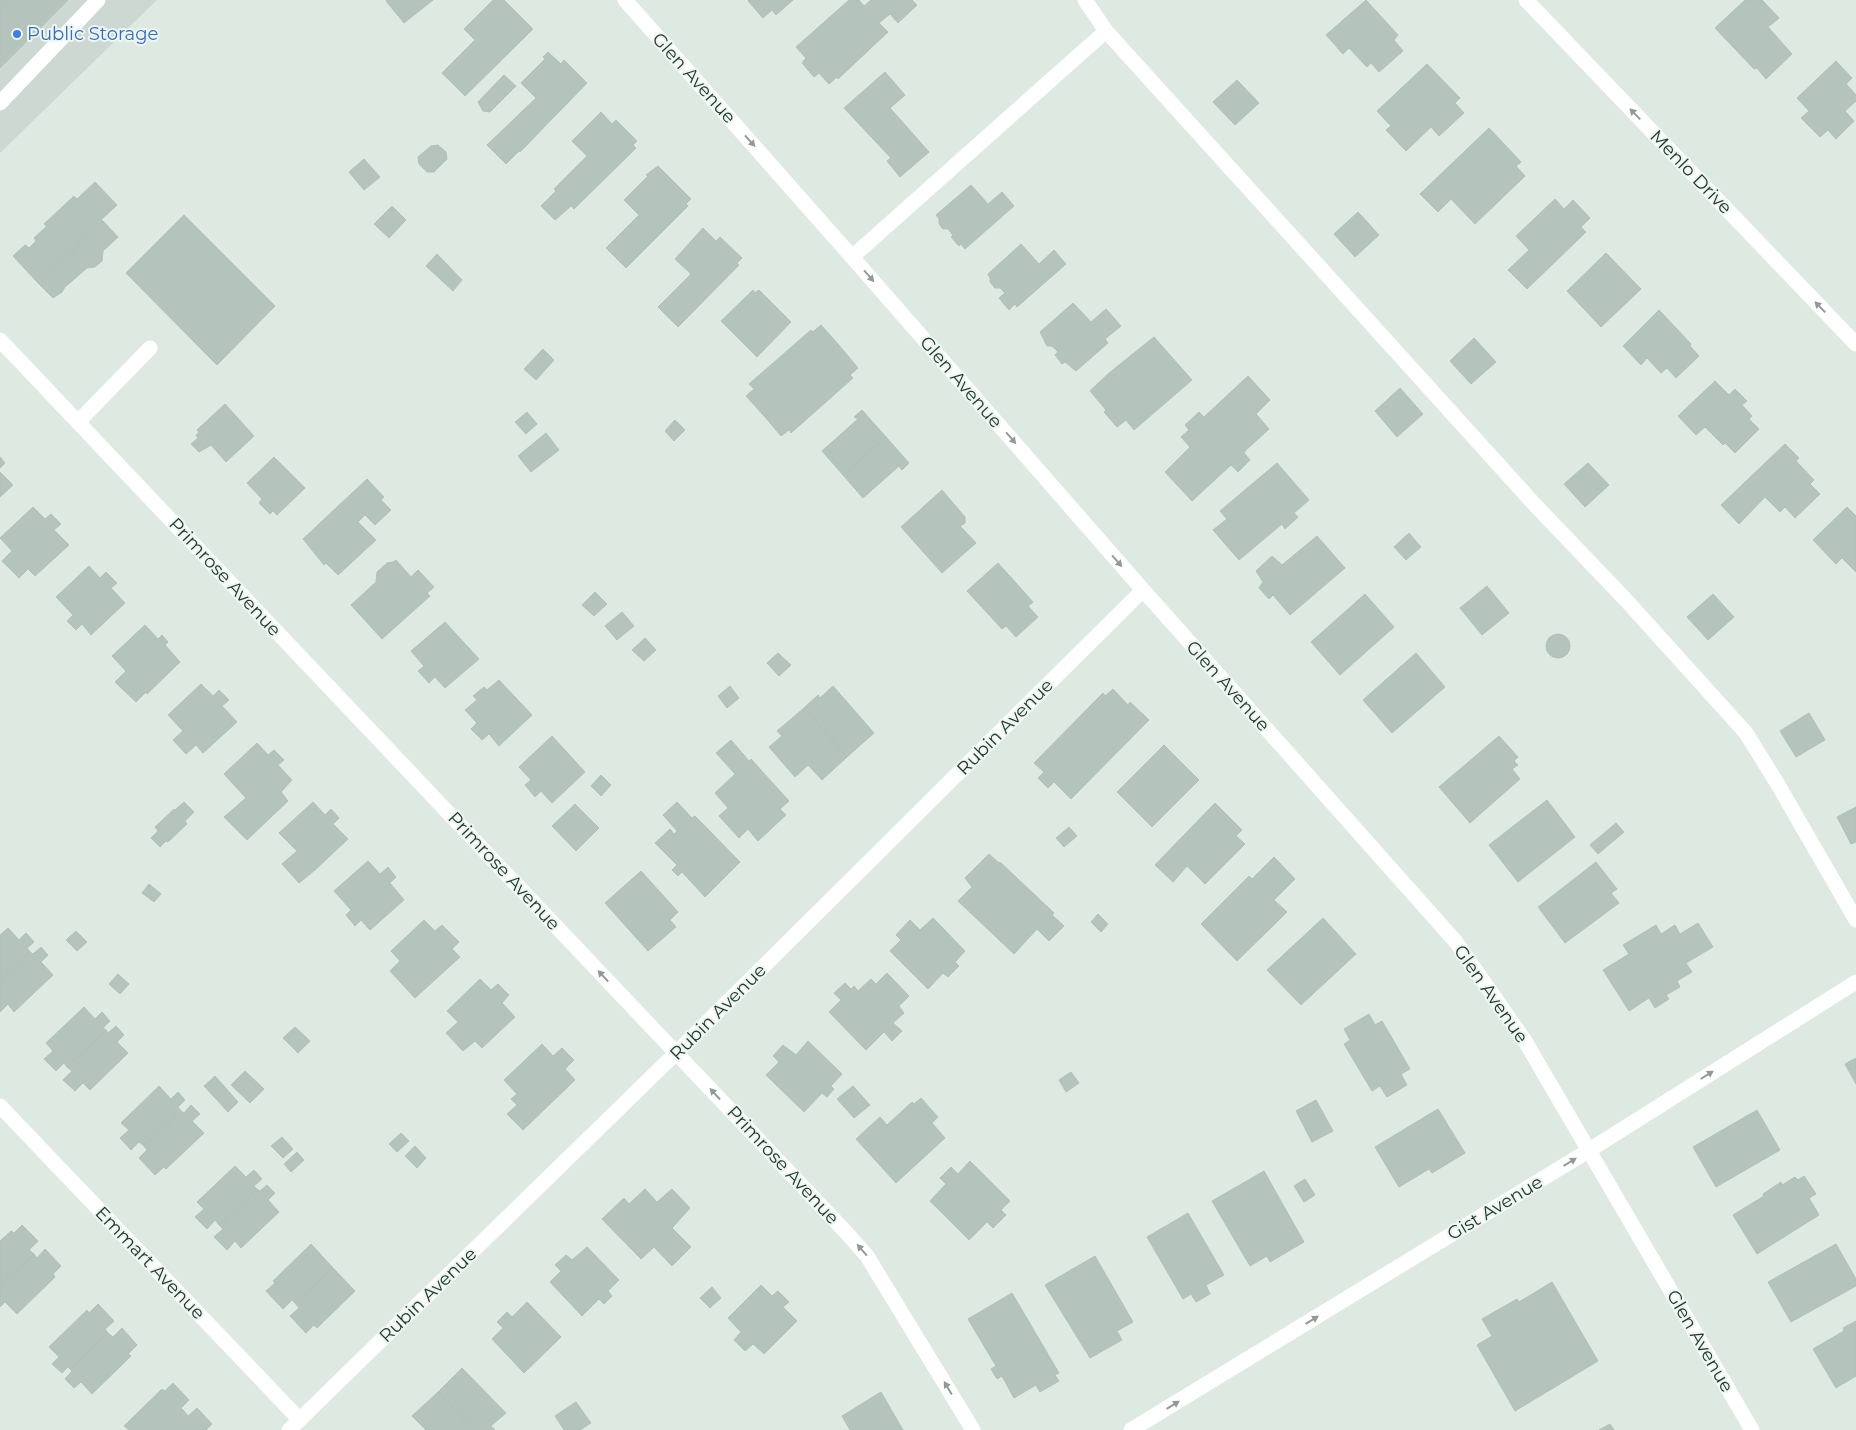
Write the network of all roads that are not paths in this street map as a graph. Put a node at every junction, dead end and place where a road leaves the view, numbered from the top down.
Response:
1 (98, 0) edge
2 (625, 0) edge
3 (1085, 0) edge
4 (1526, 0) edge
5 (1106, 31) junction
6 (0, 103) edge
7 (852, 257) junction
8 (0, 340) edge
9 (1855, 342) edge
10 (150, 348) dead end
11 (78, 422) junction
12 (1143, 590) junction
13 (1856, 920) edge
14 (1856, 982) edge
15 (676, 1053) junction
16 (0, 1106) edge
17 (1588, 1151) junction
18 (295, 1425) edge
19 (973, 1430) edge
20 (1131, 1430) edge
21 (1752, 1430) edge

1 - 6 street
2 -> 7 street, Glen Avenue
3 - 5 street
9 -> 4 street, Menlo Drive
5 - 7 street
5 - 13 street
7 -> 12 street, Glen Avenue
8 - 11 street, Primrose Avenue
10 - 11 street
15 -> 11 street, Primrose Avenue
12 - 15 street, Rubin Avenue
12 - 17 street, Glen Avenue
17 -> 14 street, Gist Avenue
15 - 18 street, Rubin Avenue
19 -> 15 street, Primrose Avenue
16 - 18 street, Emmart Avenue
20 -> 17 street, Gist Avenue
17 - 21 street, Glen Avenue

